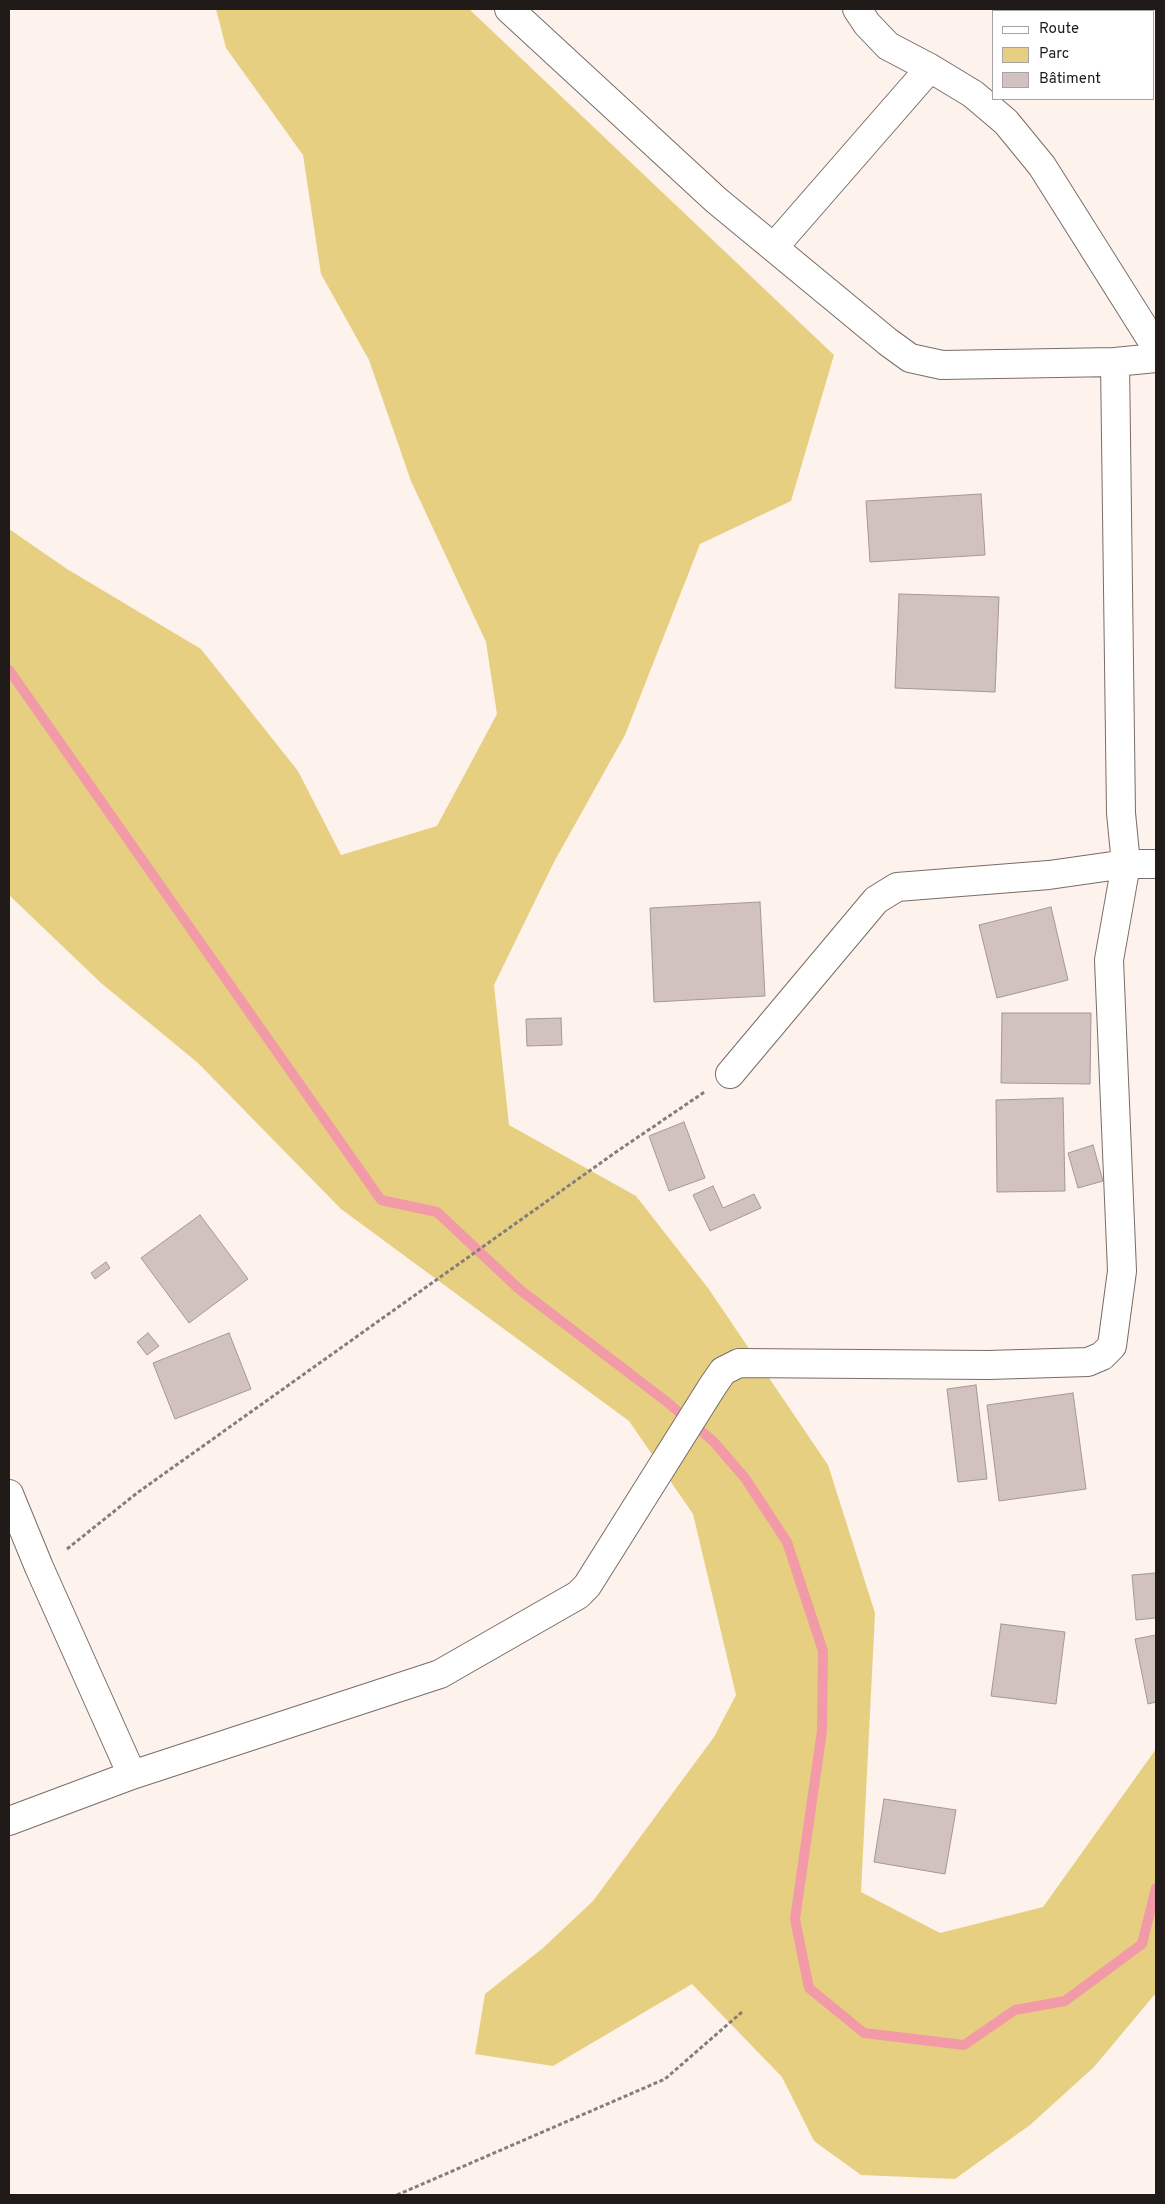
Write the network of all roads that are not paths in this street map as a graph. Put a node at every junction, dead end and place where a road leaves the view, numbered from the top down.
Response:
1 (509, 9) edge
2 (857, 9) edge
3 (930, 68) junction
4 (774, 247) junction
5 (1156, 347) edge
6 (1156, 358) edge
7 (1115, 362) junction
8 (1126, 864) junction
9 (1156, 864) edge
10 (730, 1074) road end
11 (9, 1494) edge
12 (132, 1775) junction
13 (9, 1821) edge

1 - 4 street
2 - 3 street
3 - 4 street
3 - 5 street
4 - 7 street
6 - 7 street
7 - 8 street
8 - 9 street
8 - 10 street
8 - 12 street
11 - 12 street
12 - 13 street

